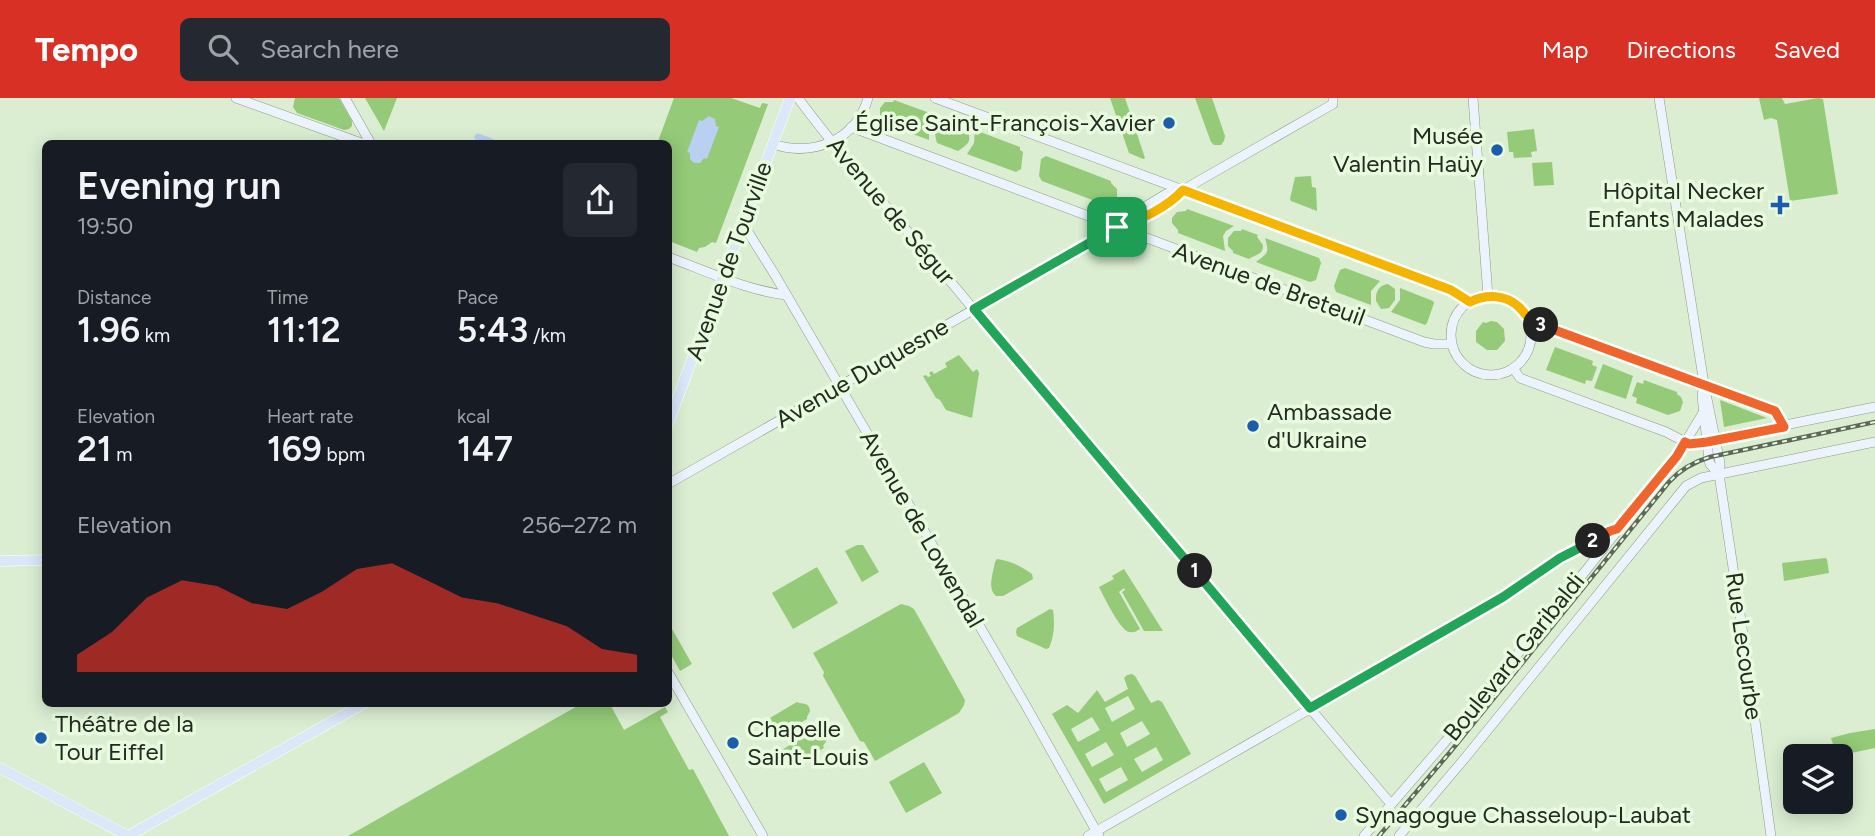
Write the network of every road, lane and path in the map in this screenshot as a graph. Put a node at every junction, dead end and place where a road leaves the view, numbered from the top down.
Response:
1 (236, 98) edge
2 (345, 98) edge
3 (790, 98) edge
4 (798, 98) edge
5 (868, 98) edge
6 (935, 98) edge
7 (1474, 98) edge
8 (1659, 98) edge
9 (1333, 101) edge
10 (851, 127) junction
11 (353, 140) edge
12 (369, 140) edge
13 (831, 142) junction
14 (773, 144) junction
15 (1183, 190) junction
16 (743, 224) junction
17 (1117, 227) junction
18 (672, 258) edge
19 (723, 277) junction
20 (786, 295) junction
21 (1488, 296) junction
22 (1470, 302) junction
23 (974, 309) junction
24 (1528, 320) junction
25 (1451, 344) junction
26 (1513, 368) junction
27 (1704, 384) junction
28 (839, 386) junction
29 (1875, 407) edge
30 (1703, 411) junction
31 (672, 413) edge
32 (1784, 427) junction
33 (1711, 441) junction
34 (1685, 442) junction
35 (1875, 442) edge
36 (672, 474) edge
37 (1719, 474) junction
38 (679, 478) junction
39 (672, 482) edge
40 (1617, 529) junction
41 (42, 560) edge
42 (0, 561) edge
43 (672, 679) edge
44 (358, 707) edge
45 (1310, 708) junction
46 (0, 768) edge
47 (1391, 804) junction
48 (1094, 835) edge
49 (128, 836) edge
50 (763, 836) edge
51 (1364, 836) edge
52 (1399, 836) edge
53 (1770, 836) edge

1 - 11 street
2 - 12 street
3 - 14 main road, Avenue de Tourville
4 - 13 street, Avenue de Ségur
5 - 10 street
6 - 15 street
7 - 21 street
8 - 27 street
9 - 15 street, Avenue Duquesne
10 - 13 street
10 - 17 street, Avenue de Breteuil
13 - 14 street
13 - 23 street, Avenue de Ségur
14 - 16 main road, Avenue de Tourville
15 - 17 street, Avenue Duquesne
15 - 22 street
16 - 19 main road, Avenue de Tourville
16 - 20 street, Avenue de Lowendal
17 - 23 street, Avenue Duquesne
17 - 25 street, Avenue de Breteuil
18 - 19 street
19 - 20 street
19 - 31 main road, Avenue de Tourville
20 - 28 street, Avenue de Lowendal
21 - 22 street
21 - 24 street
22 - 25 street
23 - 28 street, Avenue Duquesne
23 - 45 street, Avenue de Ségur
24 - 26 street
24 - 27 street
25 - 26 street
26 - 34 street
27 - 30 street
27 - 32 street
27 - 33 street
28 - 38 street, Avenue Duquesne
28 - 48 street, Avenue de Lowendal
29 - 32 street
30 - 33 street
30 - 34 street, Boulevard Garibaldi
32 - 33 street
33 - 34 street
33 - 37 street
33 - 37 street, Rue Lecourbe
34 - 40 street, Boulevard Garibaldi
35 - 37 street, Boulevard Garibaldi
36 - 38 street
37 - 52 street, Boulevard Garibaldi
37 - 53 street, Rue Lecourbe
38 - 39 street, Avenue Duquesne
40 - 45 street
40 - 47 street, Boulevard Garibaldi
41 - 42 main road
43 - 50 street
44 - 49 main road
45 - 47 street, Avenue de Ségur
45 - 48 street
46 - 49 main road
47 - 51 street, Boulevard Garibaldi

